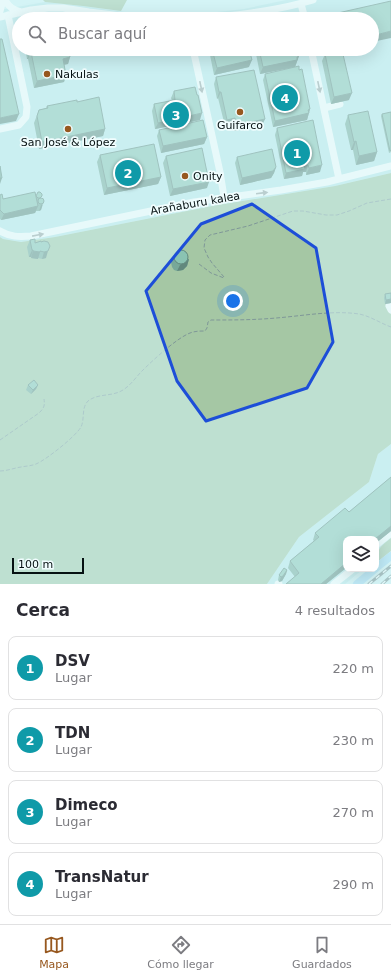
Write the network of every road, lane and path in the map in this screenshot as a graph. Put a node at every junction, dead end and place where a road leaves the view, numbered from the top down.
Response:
1 (4, 0) edge
2 (313, 0) edge
3 (301, 4) junction
4 (0, 11) edge
5 (21, 12) joint
6 (89, 12) edge
7 (263, 12) edge
8 (303, 12) edge
9 (12, 14) edge
10 (8, 15) junction
11 (0, 17) edge
12 (12, 34) edge
13 (16, 56) edge
14 (195, 56) edge
15 (313, 56) edge
16 (340, 104) dead end
17 (324, 108) junction
18 (0, 129) edge
19 (391, 166) edge
20 (339, 179) junction
21 (224, 197) junction
22 (391, 199) edge
23 (0, 231) edge
24 (199, 264) dead end
25 (391, 326) edge
26 (44, 399) dead end
27 (0, 440) edge
28 (0, 471) edge
29 (391, 533) edge
30 (379, 543) edge
31 (391, 556) edge
32 (379, 566) edge
33 (349, 572) edge
34 (372, 572) edge
35 (334, 584) edge
36 (357, 584) edge

1 - 4 lane
1 - 5 lane
2 - 3 lane
3 - 7 lane
3 - 8 lane
5 - 6 lane
9 - 10 lane
10 - 11 lane
10 - 12 lane
13 - 18 lane
14 -> 21 lane
15 -> 17 lane
16 - 17 lane
17 - 20 lane
19 - 20 lane, Arañaburu kalea
21 -> 20 lane, Arañaburu kalea
23 -> 21 lane, Arañaburu kalea
22 - 24 path
25 - 28 path
26 - 27 path
29 - 30 lane
31 - 32 main road
33 - 35 lane
34 - 36 main road

